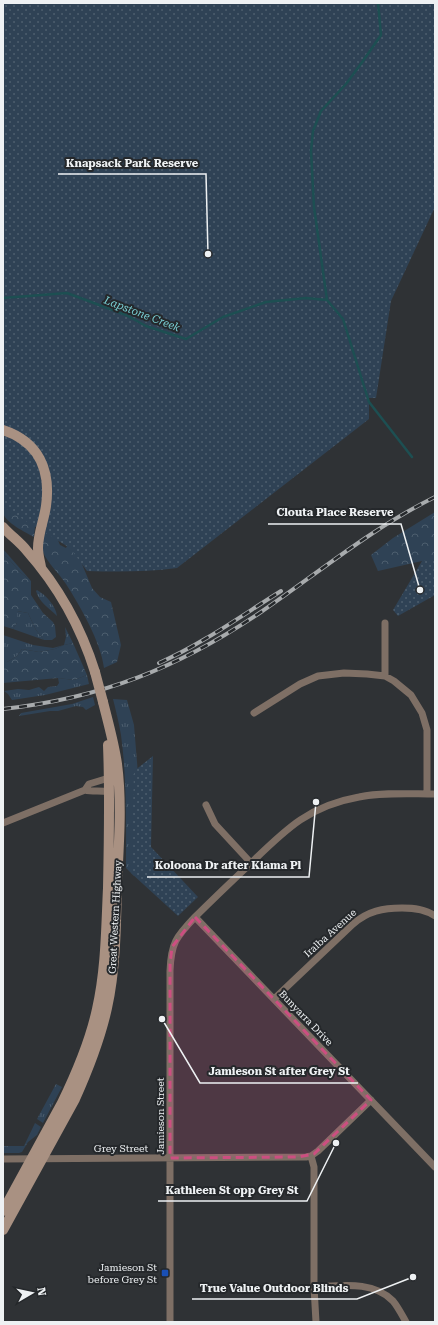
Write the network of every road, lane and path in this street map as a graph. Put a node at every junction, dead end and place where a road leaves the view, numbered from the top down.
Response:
1 (3, 430) edge
2 (4, 529) edge
3 (42, 569) junction
4 (386, 623) dead end
5 (385, 676) junction
6 (254, 713) dead end
7 (113, 776) junction
8 (85, 790) junction
9 (109, 792) junction
10 (427, 794) junction
11 (435, 794) edge
12 (206, 806) dead end
13 (3, 823) edge
14 (251, 863) junction
15 (435, 916) edge
16 (195, 917) junction
17 (274, 999) junction
18 (370, 1100) junction
19 (311, 1156) junction
20 (43, 1158) junction
21 (170, 1158) junction
22 (3, 1159) edge
23 (31, 1159) junction
24 (435, 1168) edge
25 (3, 1211) edge
26 (3, 1230) edge
27 (314, 1286) junction
28 (170, 1322) edge
29 (316, 1322) edge
30 (406, 1322) edge

1 - 3 main road
2 - 3 main road, Great Western Highway
3 - 7 main road, Great Western Highway, bridge
4 - 5 street
5 - 6 street
5 - 10 street
7 - 8 street
7 - 9 main road, Great Western Highway
7 - 20 main road, Great Western Highway
8 - 9 street
8 - 13 street
9 - 23 main road, Great Western Highway
10 - 11 street, Jamieson Street
10 - 14 street, Jamieson Street
12 - 14 street
14 - 16 street, Jamieson Street
15 - 17 street, Iralba Avenue
16 - 17 street, Bunyarra Drive
16 - 21 street, Jamieson Street
17 - 18 street, Bunyarra Drive
18 - 19 street
18 - 24 street, Bunyarra Drive
19 - 21 street, Grey Street
19 - 27 street
20 - 21 street, Grey Street
20 - 23 street, Grey Street
20 - 26 main road, Great Western Highway
21 - 28 street, Jamieson Street
22 - 23 street, Grey Street
23 - 25 main road, Great Western Highway
27 - 29 street
27 - 30 street

